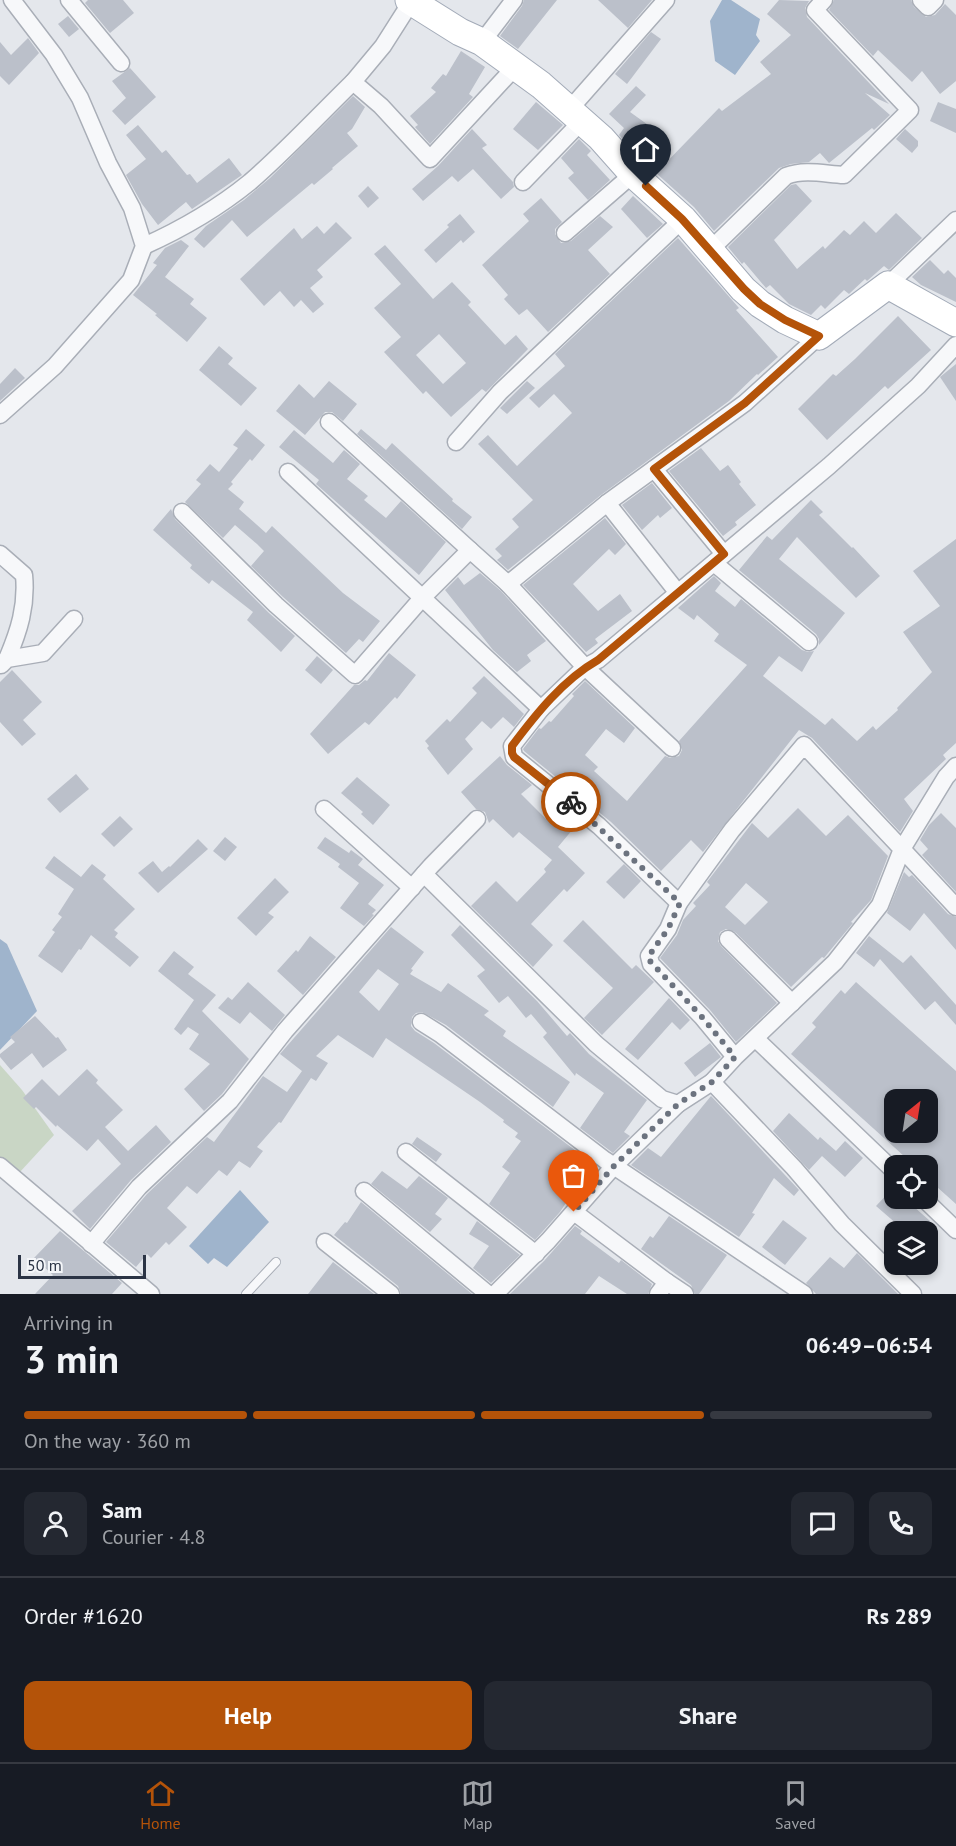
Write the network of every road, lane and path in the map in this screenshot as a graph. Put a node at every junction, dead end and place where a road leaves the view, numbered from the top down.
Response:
1 (12, 0) edge
2 (69, 0) edge
3 (514, 0) edge
4 (666, 0) edge
5 (824, 0) edge
6 (921, 0) edge
7 (935, 0) edge
8 (410, 1) edge
9 (482, 42) junction
10 (121, 63) dead end
11 (516, 66) junction
12 (353, 82) junction
13 (575, 115) junction
14 (633, 174) junction
15 (523, 182) dead end
16 (682, 219) junction
17 (956, 220) edge
18 (565, 233) dead end
19 (144, 246) junction
20 (710, 250) junction
21 (888, 285) junction
22 (956, 323) edge
23 (819, 336) junction
24 (956, 345) edge
25 (0, 415) edge
26 (329, 422) dead end
27 (456, 442) dead end
28 (654, 469) junction
29 (288, 472) dead end
30 (607, 503) junction
31 (182, 512) dead end
32 (470, 550) junction
33 (0, 554) edge
34 (719, 558) junction
35 (507, 584) junction
36 (678, 593) junction
37 (423, 597) junction
38 (74, 619) dead end
39 (809, 642) dead end
40 (3, 663) edge
41 (585, 667) junction
42 (541, 709) junction
43 (672, 748) dead end
44 (956, 766) edge
45 (324, 809) dead end
46 (477, 819) dead end
47 (902, 849) junction
48 (424, 874) junction
49 (412, 888) junction
50 (680, 903) junction
51 (956, 907) edge
52 (728, 939) dead end
53 (792, 1003) junction
54 (421, 1022) dead end
55 (756, 1039) junction
56 (735, 1057) junction
57 (712, 1082) junction
58 (678, 1104) junction
59 (406, 1152) dead end
60 (884, 1161) edge
61 (0, 1166) edge
62 (614, 1166) junction
63 (364, 1191) dead end
64 (934, 1209) edge
65 (574, 1212) junction
66 (956, 1230) edge
67 (325, 1242) dead end
68 (91, 1244) junction
69 (536, 1254) junction
70 (276, 1262) dead end
71 (663, 1288) edge
72 (151, 1294) edge
73 (246, 1294) edge
74 (391, 1294) edge
75 (488, 1294) edge
76 (495, 1294) edge
77 (685, 1294) edge
78 (804, 1294) edge
79 (913, 1294) edge

1 - 19 street
2 - 10 street
3 - 9 street
4 - 13 street
5 - 20 street
6 - 7 street
8 - 9 main road
8 - 12 street
9 - 11 main road
11 - 12 street
11 - 13 main road
12 - 19 street
13 - 14 main road
13 - 15 street
14 - 16 main road
14 - 18 street
16 - 20 main road
16 - 27 street
17 - 21 street
19 - 25 street
20 - 23 main road
21 - 22 main road
21 - 23 main road
23 - 28 street
24 - 34 street
26 - 32 street
28 - 30 street
28 - 34 street
29 - 37 street
30 - 35 street
30 - 36 street
31 - 37 street
32 - 35 street
32 - 37 street
33 - 40 street
34 - 36 street
34 - 39 street
35 - 41 street
36 - 41 street
37 - 42 street
38 - 40 street
41 - 42 street
41 - 43 street
42 - 50 street
44 - 47 street
45 - 49 street
46 - 48 street
47 - 50 street
47 - 51 street
47 - 53 street
48 - 49 street
48 - 58 street
49 - 68 street
50 - 56 street
52 - 53 street
53 - 55 street
54 - 62 street
55 - 56 street
55 - 60 street
56 - 57 street
57 - 58 street
57 - 79 street
58 - 62 street
59 - 69 street
61 - 68 street
62 - 65 street
62 - 78 street
63 - 75 street
64 - 66 street
65 - 69 street
65 - 71 street
67 - 74 street
68 - 72 street
69 - 76 street
70 - 73 lane
71 - 77 street

